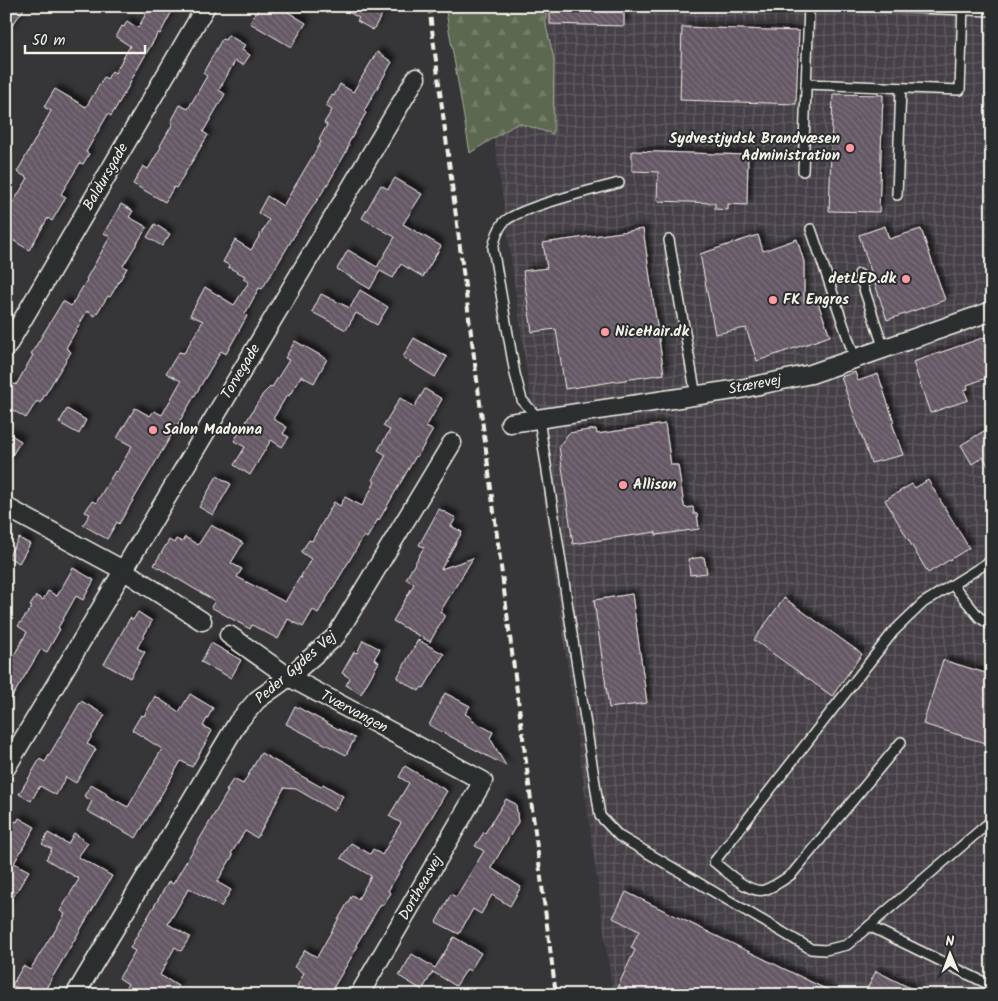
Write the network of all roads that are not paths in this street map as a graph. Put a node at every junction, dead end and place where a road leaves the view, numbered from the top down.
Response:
1 (206, 6) edge
2 (809, 6) edge
3 (866, 6) edge
4 (963, 8) edge
5 (992, 11) edge
6 (416, 78) dead end
7 (806, 84) junction
8 (900, 88) junction
9 (803, 171) dead end
10 (620, 183) dead end
11 (897, 195) dead end
12 (811, 229) dead end
13 (669, 240) dead end
14 (859, 274) dead end
15 (992, 311) edge
16 (6, 348) edge
17 (884, 349) junction
18 (855, 358) junction
19 (696, 396) junction
20 (539, 419) junction
21 (510, 423) dead end
22 (452, 443) dead end
23 (6, 507) edge
24 (992, 560) edge
25 (123, 570) junction
26 (952, 585) junction
27 (202, 621) dead end
28 (992, 626) edge
29 (229, 635) dead end
30 (289, 677) junction
31 (901, 742) dead end
32 (6, 768) edge
33 (483, 780) joint
34 (992, 820) edge
35 (870, 926) junction
36 (992, 986) edge
37 (75, 995) edge
38 (359, 995) edge

1 - 16 street, Baldursgade
2 - 7 lane
3 - 4 lane
4 - 5 lane
4 - 8 lane
6 - 25 street, Torvegade
7 - 8 lane
7 - 9 lane
8 - 11 lane
10 - 20 lane
12 - 18 lane
13 - 19 lane
14 - 17 lane
15 - 17 street, Stærevej
17 - 18 street, Stærevej
18 - 19 street, Stærevej
19 - 20 street, Stærevej
20 - 21 street, Stærevej
20 - 35 lane
22 - 30 street, Peder Gydes Vej
23 - 25 street
24 - 26 lane
25 - 27 street
25 - 32 street, Torvegade
26 - 28 lane
26 - 31 lane
29 - 30 street, Tværvangen
30 - 33 street, Tværvangen
30 - 37 street, Peder Gydes Vej
33 - 38 street, Dortheasvej
34 - 35 lane
35 - 36 lane

